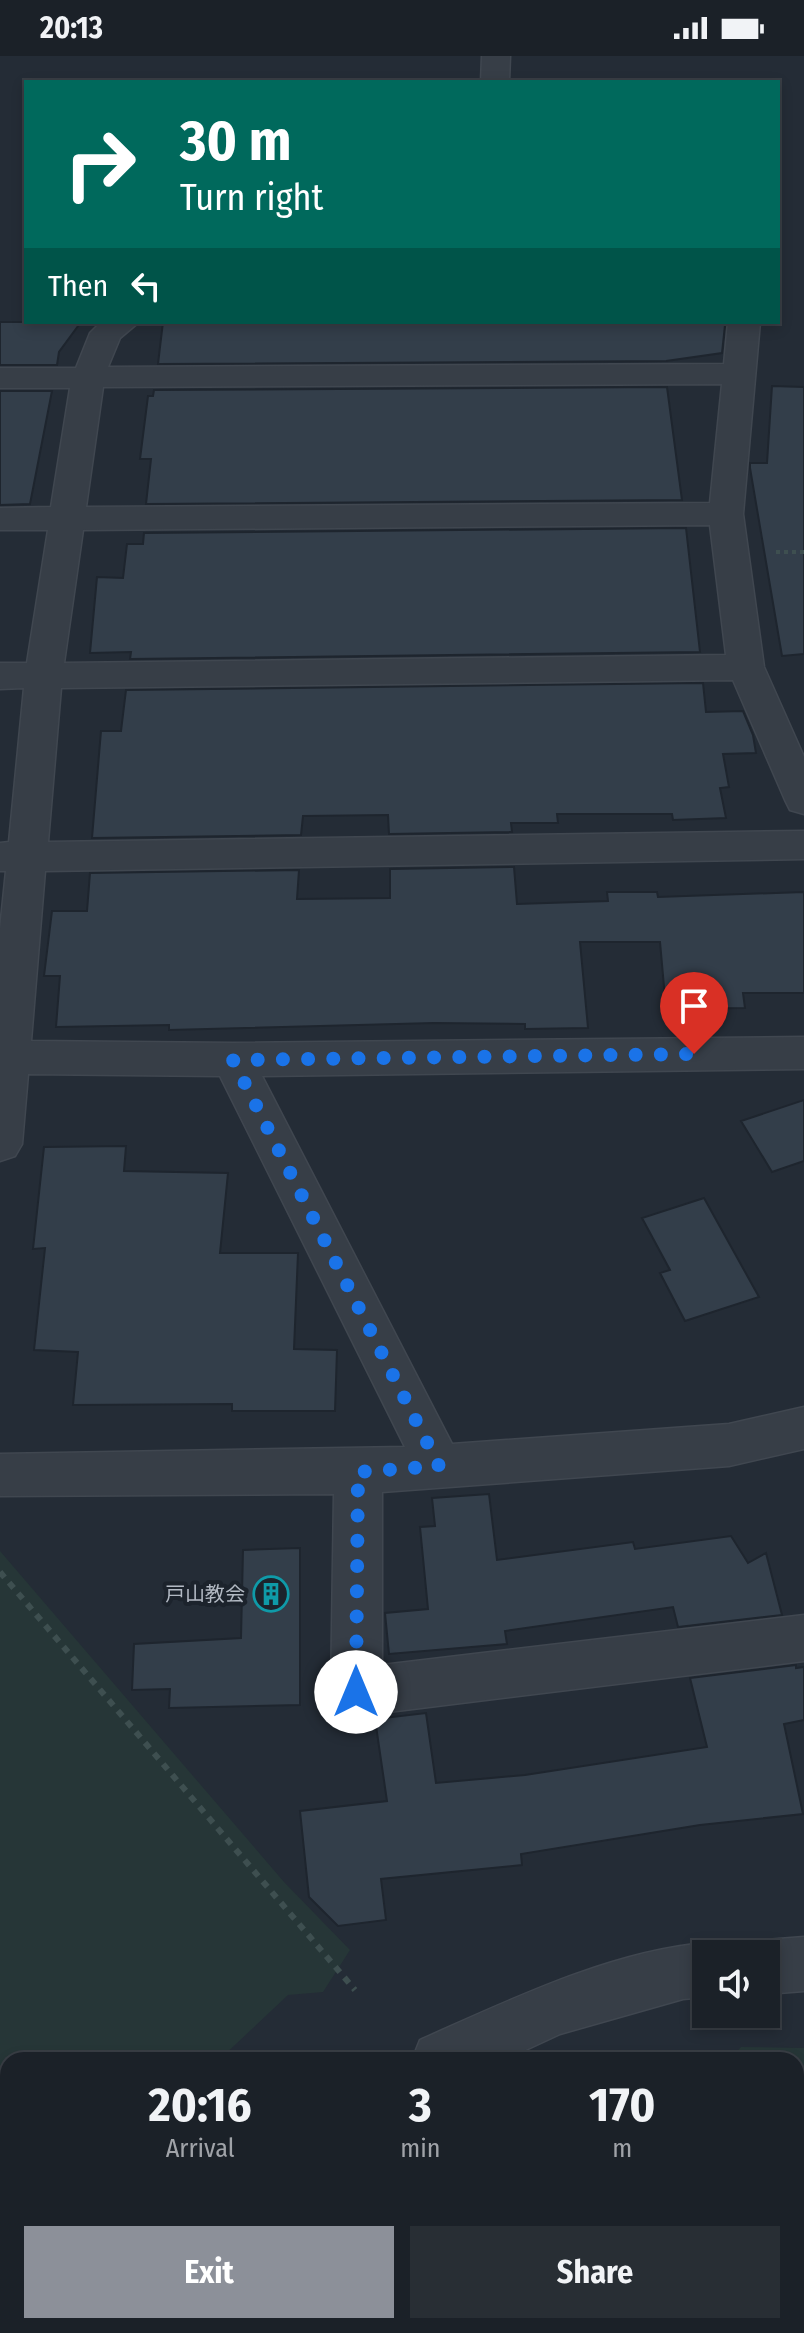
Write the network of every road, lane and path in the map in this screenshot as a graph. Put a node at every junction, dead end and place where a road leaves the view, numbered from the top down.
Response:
1 (496, 56) edge
2 (495, 80) edge
3 (120, 324) edge
4 (744, 324) edge
5 (739, 374) junction
6 (88, 377) junction
7 (0, 378) edge
8 (726, 514) junction
9 (68, 518) junction
10 (0, 519) edge
11 (746, 667) junction
12 (44, 675) junction
13 (0, 676) edge
14 (804, 800) edge
15 (804, 845) edge
16 (14, 857) edge
17 (804, 1053) edge
18 (4, 1057) edge
19 (233, 1060) junction
20 (0, 1144) edge
21 (804, 1428) edge
22 (439, 1466) junction
23 (358, 1472) junction
24 (0, 1475) edge
25 (0, 1572) edge
26 (804, 1638) edge
27 (804, 1964) edge
28 (780, 1966) edge
29 (692, 1971) edge
30 (355, 1990) dead end
31 (458, 2052) edge

1 - 2 street
3 - 6 street
4 - 5 street
5 - 6 street
5 - 8 street
6 - 7 street
6 - 9 street
8 - 9 street
8 - 11 street
9 - 10 street
9 - 12 street
11 - 12 street
11 - 14 street
12 - 13 street
12 - 16 street
15 - 16 street
16 - 18 street
17 - 19 street
18 - 19 street
18 - 20 street
19 - 22 street
21 - 22 street
22 - 23 street
23 - 24 street
23 - 26 street
25 - 30 path
27 - 28 street
29 - 31 street

